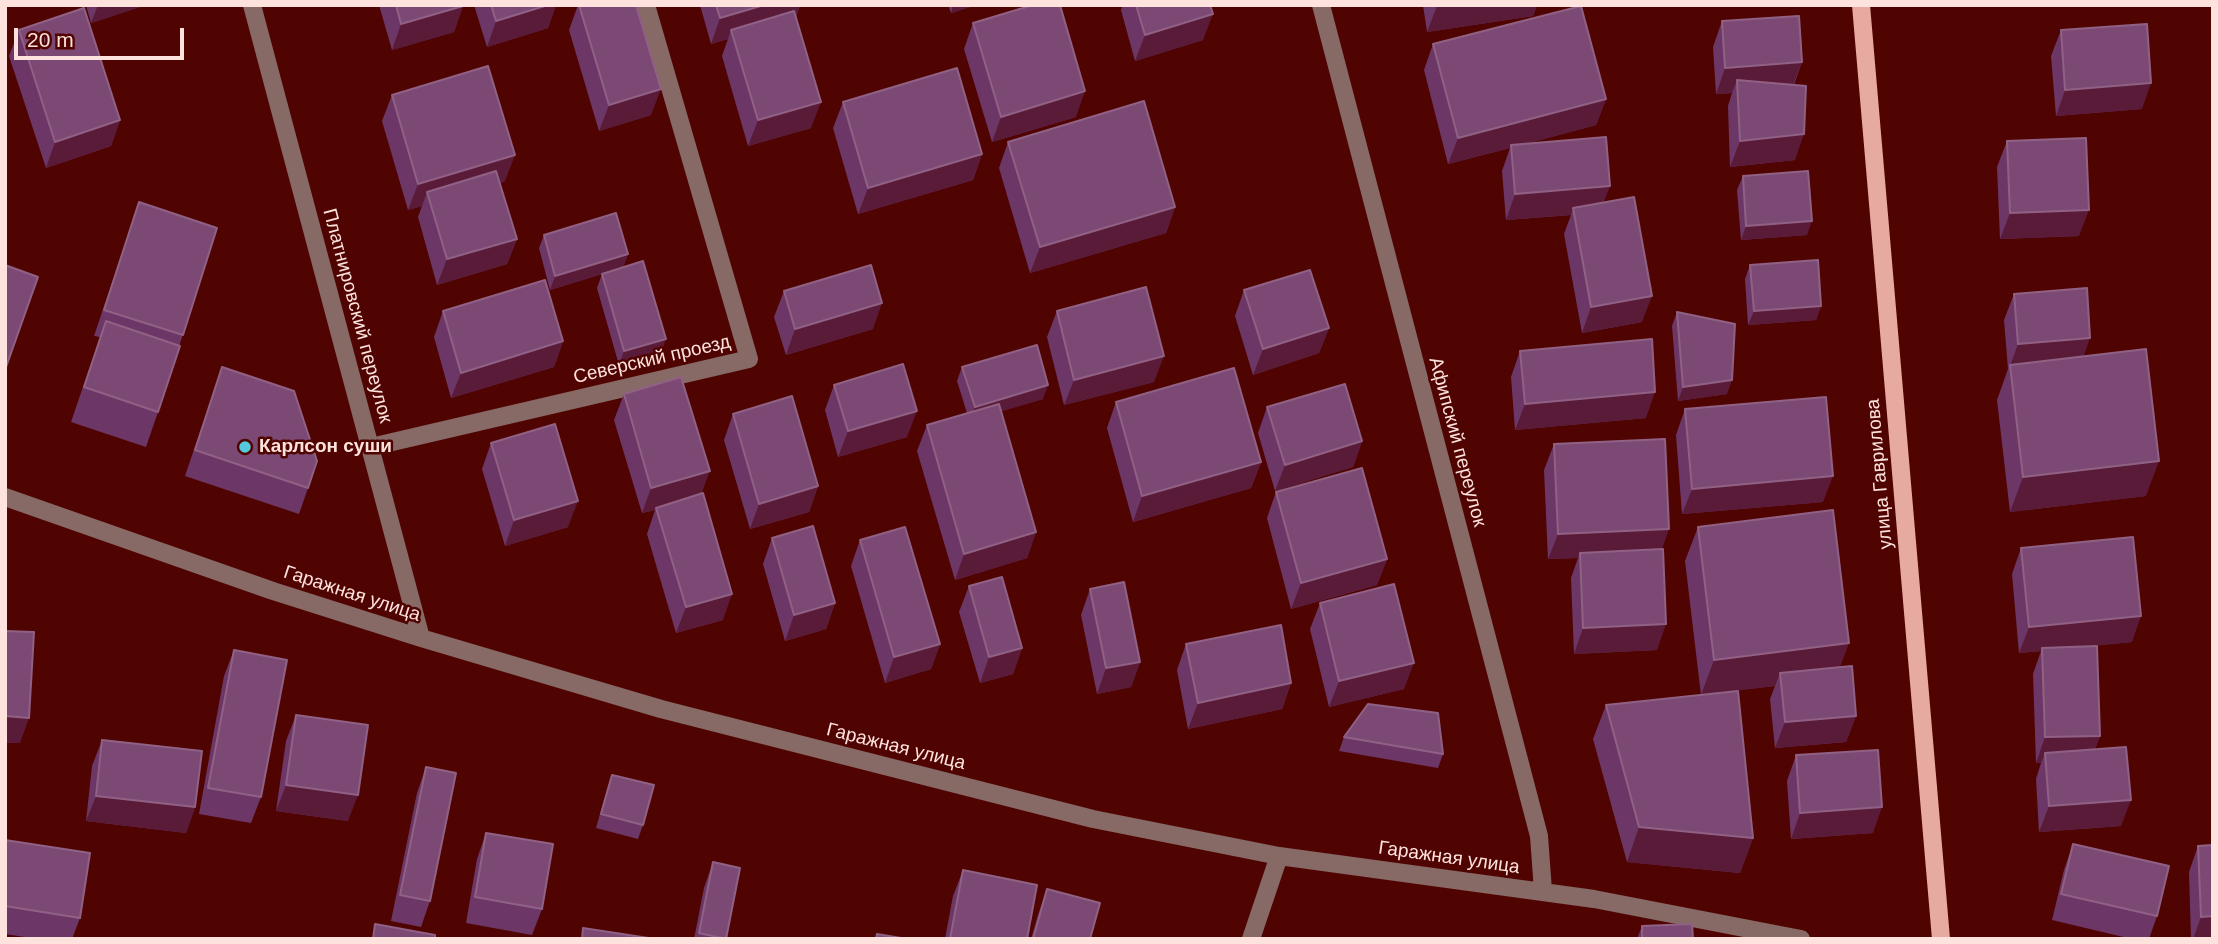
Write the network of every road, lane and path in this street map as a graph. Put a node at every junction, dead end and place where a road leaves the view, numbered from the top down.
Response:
1 (252, 5) edge
2 (646, 5) edge
3 (1321, 5) edge
4 (1861, 5) edge
5 (371, 447) junction
6 (5, 497) edge
7 (421, 638) junction
8 (1279, 856) junction
9 (1543, 891) junction
10 (1251, 939) edge
11 (1801, 939) edge
12 (1941, 939) edge

1 - 5 street, Платнировский переулок
2 - 5 street, Северский проезд
3 - 9 street, Афипский переулок
4 - 12 main road, улица Гаврилова
5 - 7 street, Платнировский переулок
6 - 7 street, Гаражная улица
7 - 8 street, Гаражная улица
8 - 9 street, Гаражная улица
8 - 10 street
9 - 11 street, Гаражная улица

